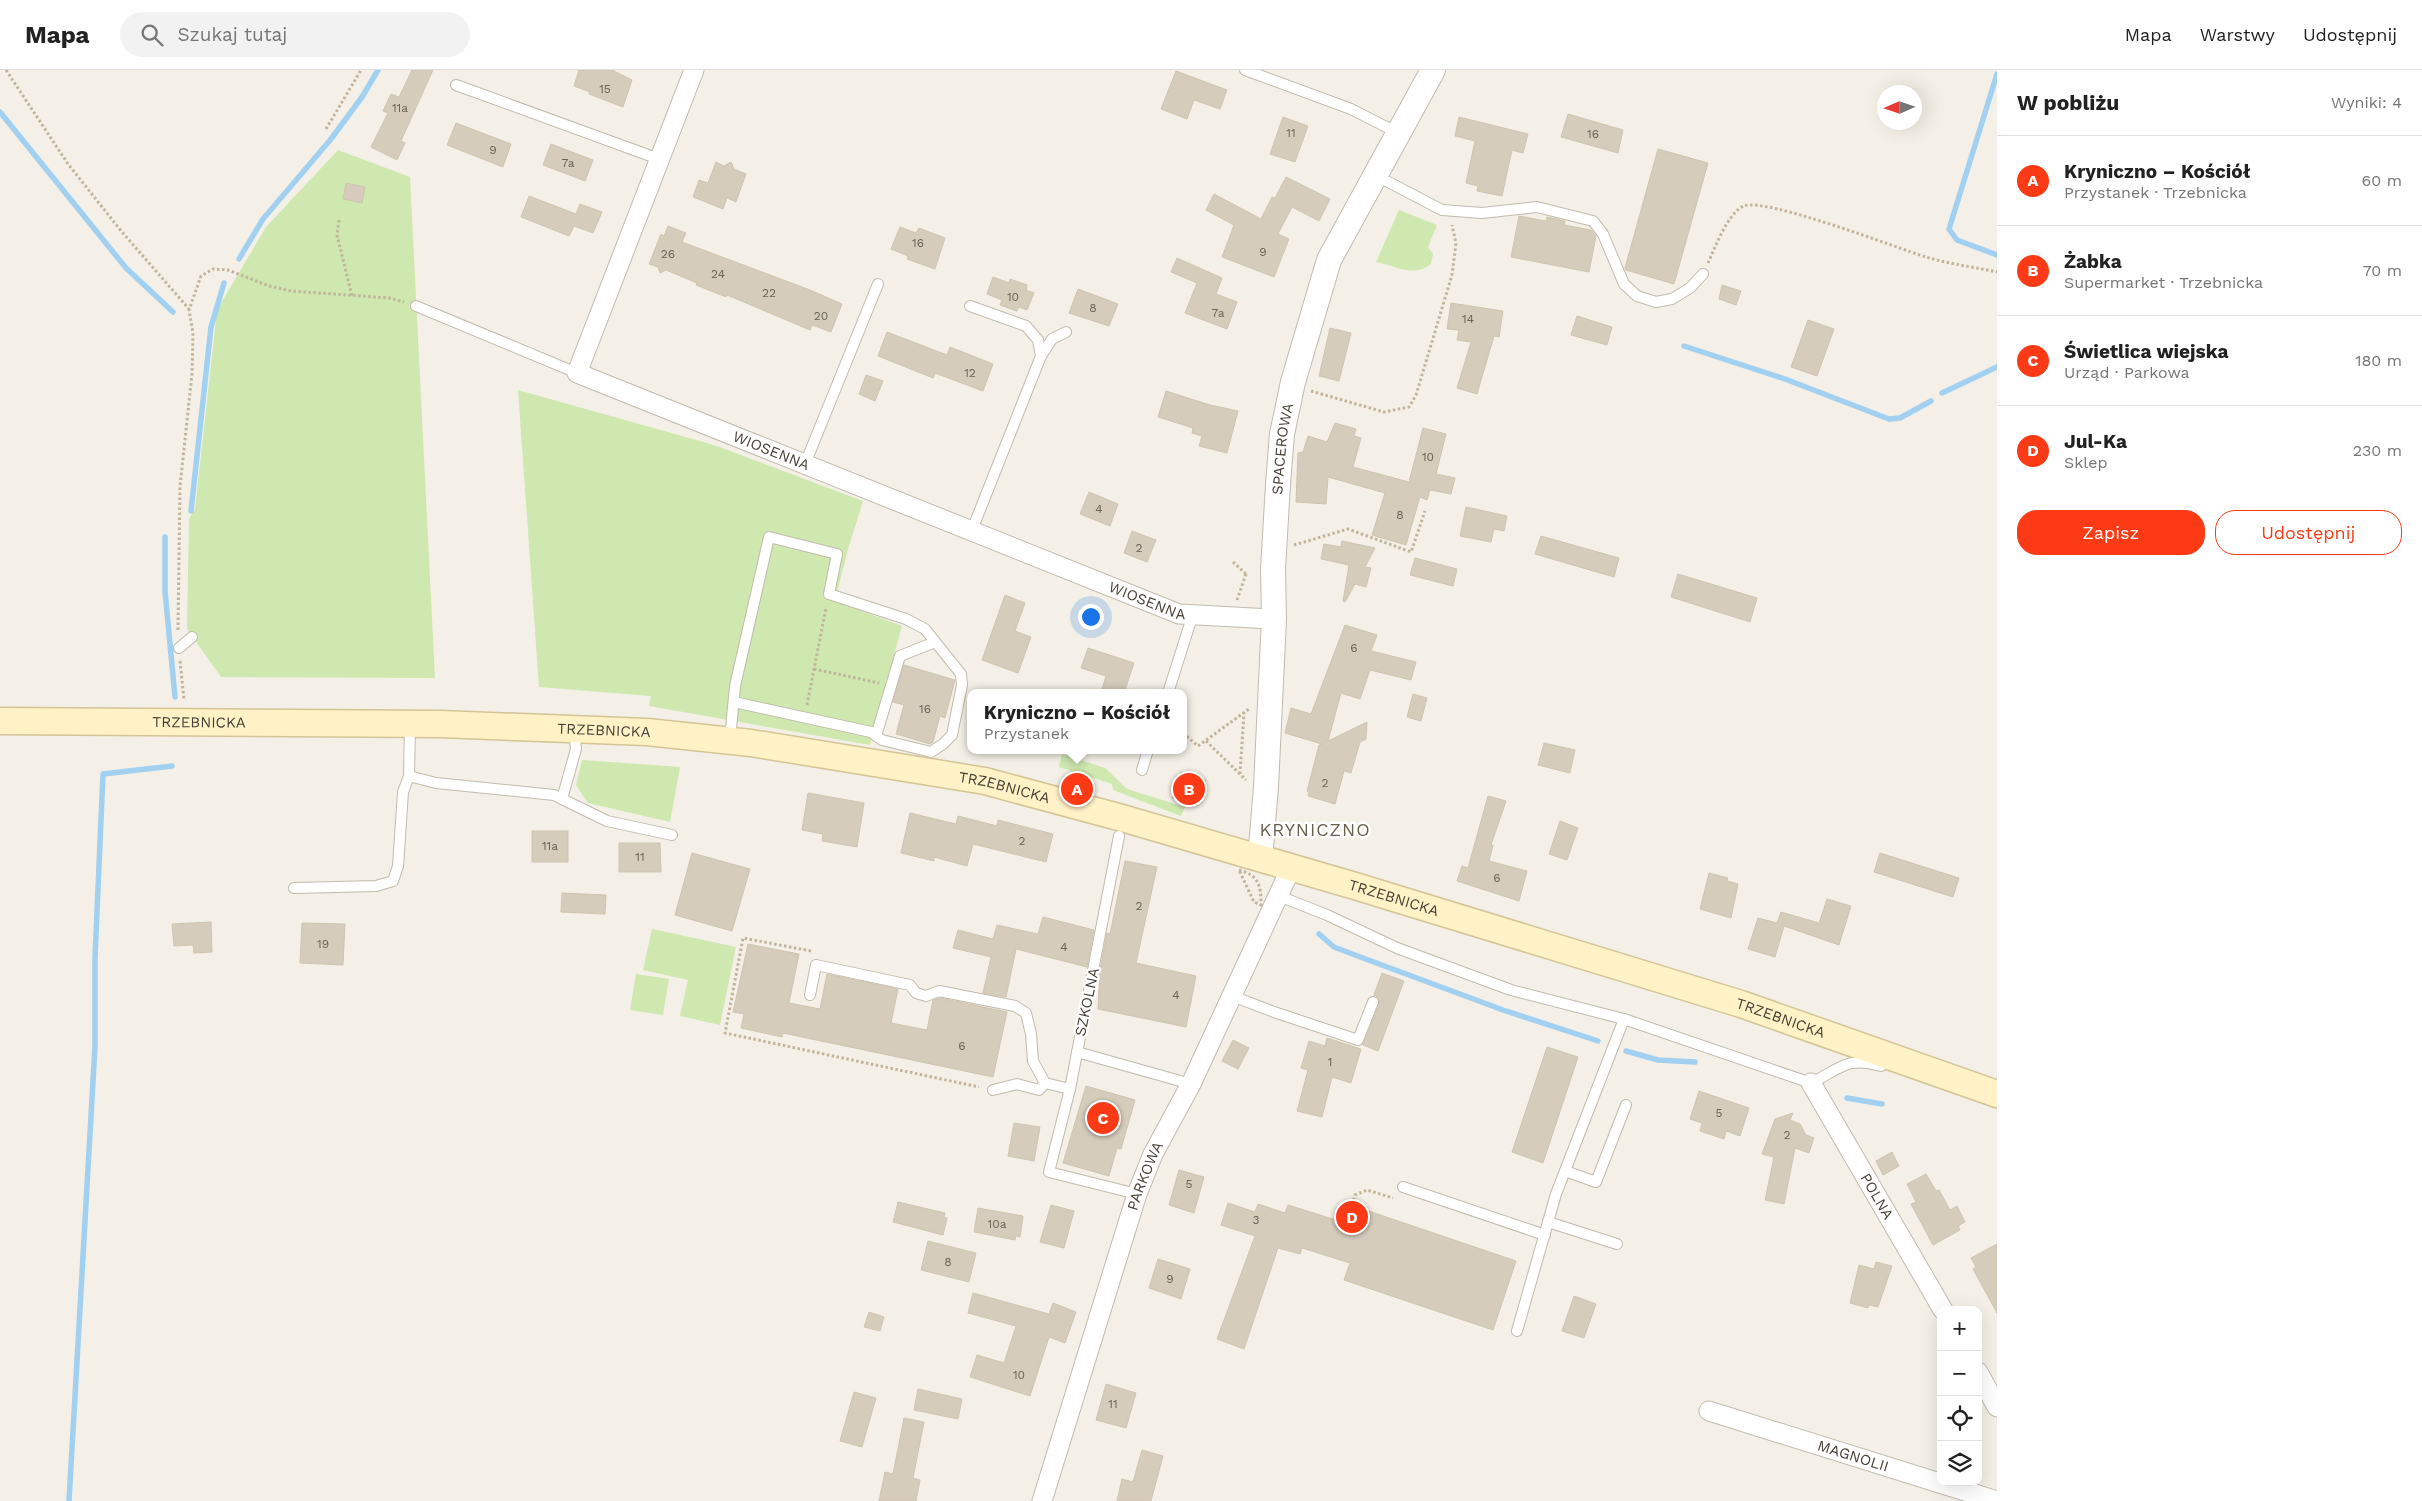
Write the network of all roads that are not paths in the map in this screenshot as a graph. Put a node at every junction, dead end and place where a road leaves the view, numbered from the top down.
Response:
1 (694, 70) edge
2 (1245, 70) edge
3 (1433, 70) edge
4 (456, 85) dead end
5 (1399, 133) junction
6 (659, 159) junction
7 (1374, 175) junction
8 (1703, 274) road end
9 (878, 284) dead end
10 (416, 306) road end
11 (970, 306) dead end
12 (1066, 332) dead end
13 (1041, 356) junction
14 (577, 373) junction
15 (805, 464) junction
16 (972, 530) junction
17 (1193, 614) junction
18 (1274, 619) junction
19 (192, 637) dead end
20 (935, 642) junction
21 (179, 648) road end
22 (1169, 689) edge
23 (734, 702) junction
24 (0, 721) edge
25 (410, 724) junction
26 (574, 729) junction
27 (876, 736) junction
28 (729, 740) junction
29 (1147, 754) edge
30 (1142, 770) dead end
31 (409, 776) junction
32 (562, 799) junction
33 (672, 835) dead end
34 (1119, 836) dead end
35 (1260, 859) junction
36 (1291, 868) junction
37 (294, 888) dead end
38 (1279, 896) junction
39 (810, 995) dead end
40 (1232, 996) junction
41 (1373, 1002) dead end
42 (1624, 1019) junction
43 (1077, 1052) junction
44 (1929, 1070) junction
45 (1046, 1083) junction
46 (1811, 1083) junction
47 (1190, 1084) junction
48 (993, 1090) road end
49 (1070, 1090) junction
50 (1997, 1094) edge
51 (1626, 1105) dead end
52 (1565, 1171) junction
53 (1403, 1187) dead end
54 (1137, 1194) junction
55 (1548, 1222) junction
56 (1544, 1235) junction
57 (1616, 1244) dead end
58 (1941, 1306) edge
59 (1517, 1331) dead end
60 (1982, 1379) edge
61 (1997, 1407) edge
62 (1709, 1411) dead end
63 (1042, 1501) edge
64 (1997, 1501) edge

1 - 6 street
2 - 5 lane
3 - 5 street, SPACEROWA
4 - 6 lane
5 - 7 street, SPACEROWA
6 - 14 street
7 - 8 lane
7 - 18 street, SPACEROWA
9 - 15 lane
10 - 14 lane
11 - 13 lane
12 - 13 lane
13 - 16 lane
14 - 15 street, WIOSENNA
15 - 16 street, WIOSENNA
16 - 17 street, WIOSENNA
17 - 18 street, WIOSENNA
17 - 22 lane
18 - 35 street, SPACEROWA
19 - 21 lane
20 - 23 lane
20 - 27 lane
20 - 27 lane
23 - 27 lane
23 - 28 lane
24 - 25 main road, TRZEBNICKA
25 - 26 main road, TRZEBNICKA
25 - 31 lane
26 - 28 main road, TRZEBNICKA
26 - 32 lane
28 - 35 main road, TRZEBNICKA
29 - 30 lane
31 - 32 lane
31 - 37 lane
32 - 33 lane
34 - 43 lane, SZKOLNA
35 - 36 main road, TRZEBNICKA
36 - 38 street, PARKOWA
36 - 44 main road, TRZEBNICKA
38 - 40 street, PARKOWA
38 - 42 lane
39 - 45 lane
40 - 41 lane
40 - 47 street, PARKOWA
42 - 46 lane
42 - 52 lane
43 - 47 lane, SZKOLNA
43 - 49 lane
44 - 46 lane
44 - 50 main road, TRZEBNICKA
45 - 48 lane
45 - 49 lane
46 - 58 street, POLNA
47 - 54 street, PARKOWA
49 - 54 lane
51 - 52 lane
52 - 55 lane
53 - 56 lane
54 - 63 street, PARKOWA
55 - 56 lane
55 - 57 lane
56 - 59 lane
60 - 61 street
62 - 64 street, MAGNOLII

